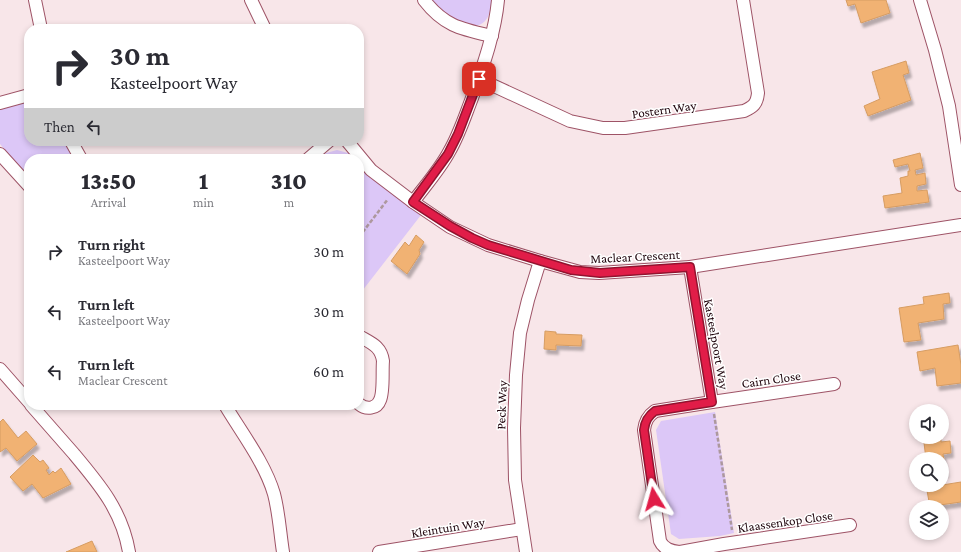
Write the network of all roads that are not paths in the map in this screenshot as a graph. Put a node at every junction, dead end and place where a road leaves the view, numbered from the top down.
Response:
1 (35, 0) edge
2 (251, 0) edge
3 (424, 0) edge
4 (498, 0) edge
5 (743, 0) edge
6 (920, 0) edge
7 (40, 24) edge
8 (263, 24) edge
9 (492, 36) junction
10 (479, 79) junction
11 (24, 97) edge
12 (0, 103) edge
13 (323, 146) edge
14 (351, 146) edge
15 (0, 154) edge
16 (314, 154) edge
17 (358, 154) edge
18 (364, 162) edge
19 (24, 180) edge
20 (961, 186) edge
21 (413, 202) junction
22 (961, 224) edge
23 (540, 261) junction
24 (690, 267) junction
25 (364, 339) edge
26 (0, 369) edge
27 (834, 384) dead end
28 (24, 396) edge
29 (712, 402) junction
30 (364, 407) edge
31 (35, 410) edge
32 (228, 410) edge
33 (850, 525) dead end
34 (522, 529) junction
35 (728, 546) edge
36 (129, 552) edge
37 (283, 552) edge
38 (379, 552) edge
39 (526, 552) edge
40 (679, 552) edge

1 - 7 street
2 - 8 street
3 - 9 street
4 - 9 street
5 - 10 street, Postern Way
6 - 20 street
9 - 10 street
10 - 21 street
11 - 12 street
13 - 16 street
14 - 17 street, Maclear Crescent
15 - 19 street
18 - 21 street, Maclear Crescent
21 - 23 street, Maclear Crescent
22 - 24 street, Maclear Crescent
23 - 24 street, Maclear Crescent
23 - 34 street, Peck Way
24 - 29 street, Kasteelpoort Way
25 - 30 street
26 - 28 street
27 - 29 street, Cairn Close
29 - 40 street, Kasteelpoort Way
31 - 36 street
32 - 37 street
33 - 35 street, Klaassenkop Close
34 - 38 street, Kleintuin Way
34 - 39 street, Peck Way
35 - 40 street, Kasteelpoort Way

